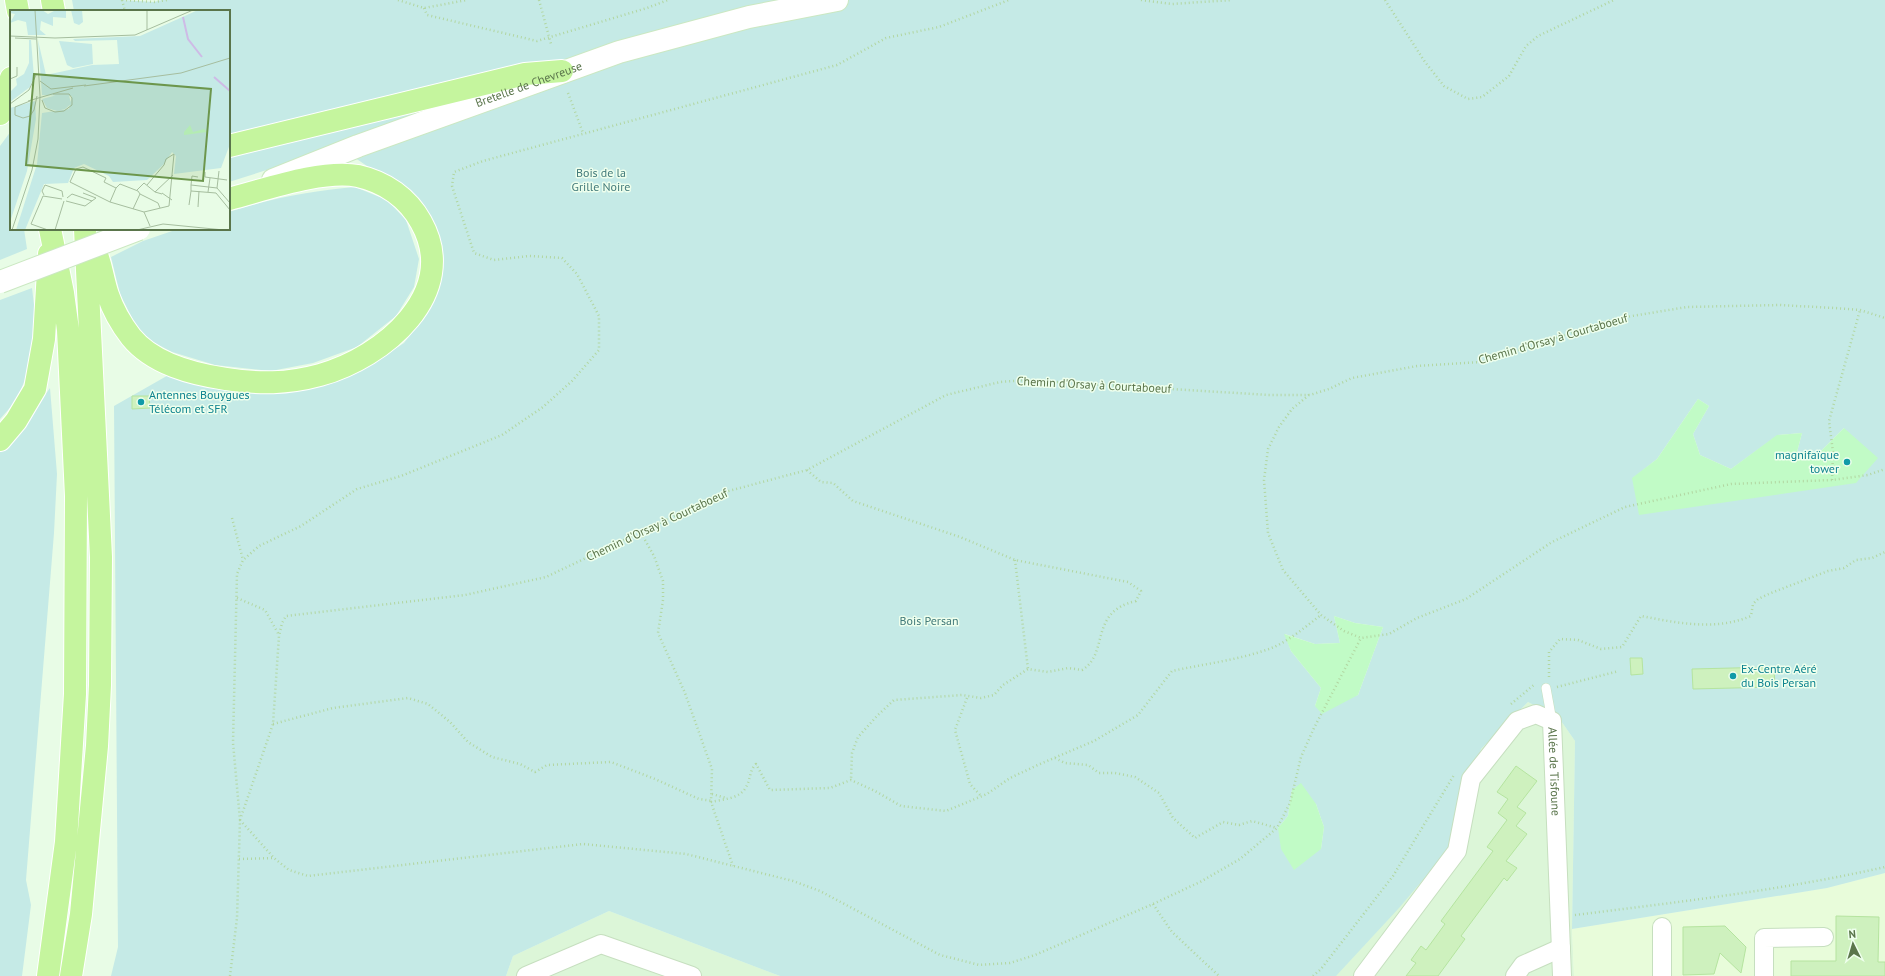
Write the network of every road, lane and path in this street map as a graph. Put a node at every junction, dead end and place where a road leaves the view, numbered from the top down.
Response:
1 (16, 0) edge
2 (52, 0) edge
3 (122, 0) edge
4 (167, 0) edge
5 (398, 0) edge
6 (467, 0) edge
7 (539, 0) edge
8 (668, 0) edge
9 (838, 0) edge
10 (1009, 0) edge
11 (1141, 0) edge
12 (1232, 0) edge
13 (1385, 0) edge
14 (1614, 0) edge
15 (424, 8) junction
16 (18, 10) edge
17 (54, 10) edge
18 (125, 10) edge
19 (549, 38) junction
20 (551, 44) dead end
21 (562, 71) junction
22 (10, 81) edge
23 (568, 93) dead end
24 (0, 114) edge
25 (583, 133) junction
26 (230, 146) edge
27 (230, 198) edge
28 (230, 198) edge
29 (51, 230) edge
30 (85, 230) edge
31 (136, 230) edge
32 (0, 282) edge
33 (1860, 310) junction
34 (1885, 318) edge
35 (1310, 395) junction
36 (0, 440) edge
37 (1885, 468) edge
38 (807, 470) junction
39 (1832, 480) junction
40 (232, 518) dead end
41 (641, 532) junction
42 (1885, 552) edge
43 (243, 560) junction
44 (1015, 560) junction
45 (237, 598) junction
46 (1321, 615) junction
47 (279, 636) junction
48 (1361, 638) junction
49 (1028, 669) junction
50 (1550, 670) junction
51 (1619, 670) dead end
52 (1544, 675) dead end
53 (1539, 680) dead end
54 (1547, 689) junction
55 (967, 698) dead end
56 (1506, 710) dead end
57 (1552, 721) junction
58 (273, 724) junction
59 (1054, 758) junction
60 (1456, 773) dead end
61 (851, 780) junction
62 (712, 794) junction
63 (981, 796) junction
64 (726, 798) junction
65 (717, 799) dead end
66 (711, 802) junction
67 (240, 820) junction
68 (1277, 828) junction
69 (274, 858) junction
70 (239, 859) junction
71 (732, 866) junction
72 (1885, 867) edge
73 (1153, 904) junction
74 (1560, 917) junction
75 (1662, 927) dead end
76 (1824, 937) dead end
77 (1561, 948) junction
78 (48, 976) edge
79 (71, 976) edge
80 (230, 976) edge
81 (526, 976) edge
82 (692, 976) edge
83 (1219, 976) edge
84 (1313, 976) edge
85 (1363, 976) edge
86 (1515, 976) edge
87 (1562, 976) edge
88 (1662, 976) edge
89 (1764, 976) edge

1 - 16 highway
2 - 17 highway
3 - 4 path
3 - 18 path
5 - 15 path
6 - 15 path
7 - 19 path
8 - 19 path
9 - 21 main road, Bretelle de Chevreuse
10 - 25 path
11 - 12 path
13 - 14 path
15 - 19 path
19 - 20 path
21 - 26 highway
21 - 27 main road, Bretelle de Chevreuse
22 - 24 highway
23 - 25 path
25 - 43 path
28 - 30 highway
29 - 36 highway
29 - 78 highway
30 - 79 highway
31 - 32 main road, bridge
33 - 34 path, Chemin d'Orsay à Courtaboeuf
33 - 35 path, Chemin d'Orsay à Courtaboeuf
33 - 39 path
35 - 38 path, Chemin d'Orsay à Courtaboeuf
35 - 46 path
37 - 39 path
38 - 41 path, Chemin d'Orsay à Courtaboeuf
38 - 44 path
39 - 48 path
40 - 43 path
41 - 47 path, Chemin d'Orsay à Courtaboeuf
41 - 62 path
42 - 50 path
43 - 45 path
44 - 49 path
44 - 49 path
45 - 47 path
45 - 67 path
46 - 48 path
46 - 59 path
47 - 58 path
48 - 68 path
49 - 61 path
50 - 52 path
50 - 54 path
51 - 54 path
53 - 56 path
54 - 57 lane
55 - 63 path
57 - 74 street, Allée de Tisfoune
57 - 85 street, Allée de Tisfoune
58 - 66 path
58 - 67 path
59 - 63 path
59 - 68 path
60 - 84 path
61 - 63 path
61 - 64 path
62 - 64 path
62 - 66 path
64 - 66 path
65 - 66 path
66 - 71 path
67 - 69 path
67 - 70 path
68 - 73 path
69 - 70 path
69 - 71 path
70 - 80 path
71 - 73 path
72 - 74 path
73 - 83 path
74 - 77 street, Allée de Tisfoune
75 - 88 street
76 - 89 street
77 - 86 street
77 - 87 street, Allée de Tisfoune
81 - 82 street

